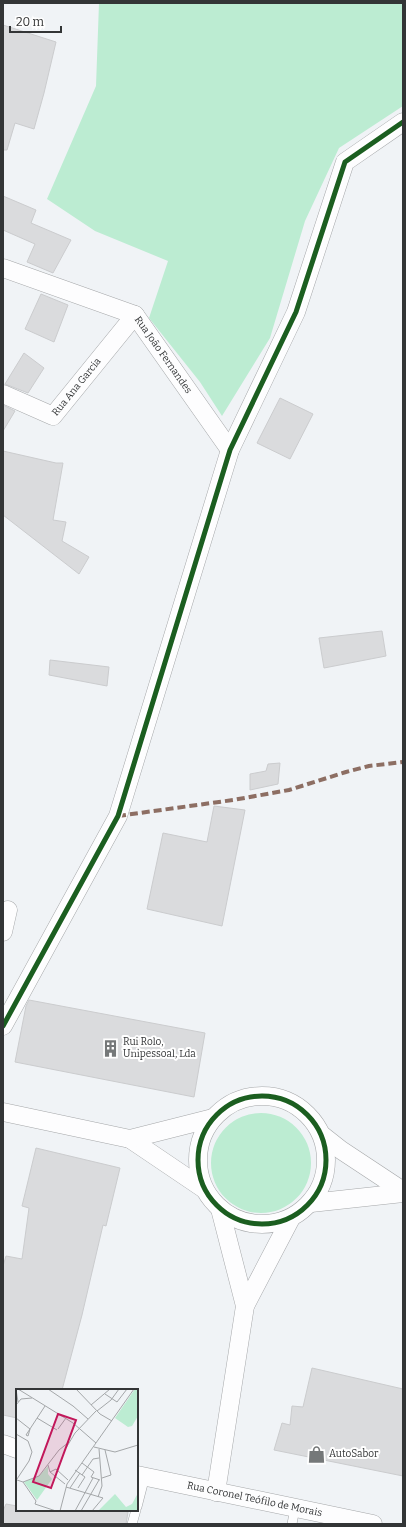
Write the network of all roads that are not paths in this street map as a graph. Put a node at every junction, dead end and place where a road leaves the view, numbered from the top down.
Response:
1 (403, 122) edge
2 (3, 268) edge
3 (135, 315) junction
4 (3, 394) edge
5 (230, 450) junction
6 (8, 910) dead end
7 (3, 932) edge
8 (3, 1026) edge
9 (3, 1112) edge
10 (213, 1118) junction
11 (322, 1135) junction
12 (130, 1139) junction
13 (204, 1189) junction
14 (403, 1192) edge
15 (311, 1203) junction
16 (220, 1209) junction
17 (291, 1218) junction
18 (244, 1306) junction
19 (3, 1444) edge
20 (16, 1448) edge
21 (141, 1476) edge
22 (216, 1492) junction
23 (138, 1499) edge
24 (136, 1511) edge
25 (293, 1516) edge
26 (132, 1524) edge
27 (373, 1524) edge

1 - 5 street
2 - 3 street, Rua João Fernandes
3 - 4 street, Rua Ana Garcia
3 - 5 street, Rua João Fernandes
5 - 8 street
6 - 7 street
9 - 12 street
10 - 11 street
10 - 12 street
10 - 13 street
11 - 14 street
11 - 15 street
12 - 13 street
13 - 16 street
14 - 15 street
15 - 17 street
16 - 17 street
16 - 18 street
17 - 18 street
18 - 22 street
19 - 20 street
21 - 22 street, Rua Coronel Teófilo de Morais
21 - 23 lane
22 - 25 street, Rua Coronel Teófilo de Morais
24 - 26 lane
25 - 27 street, Rua Coronel Teófilo de Morais

